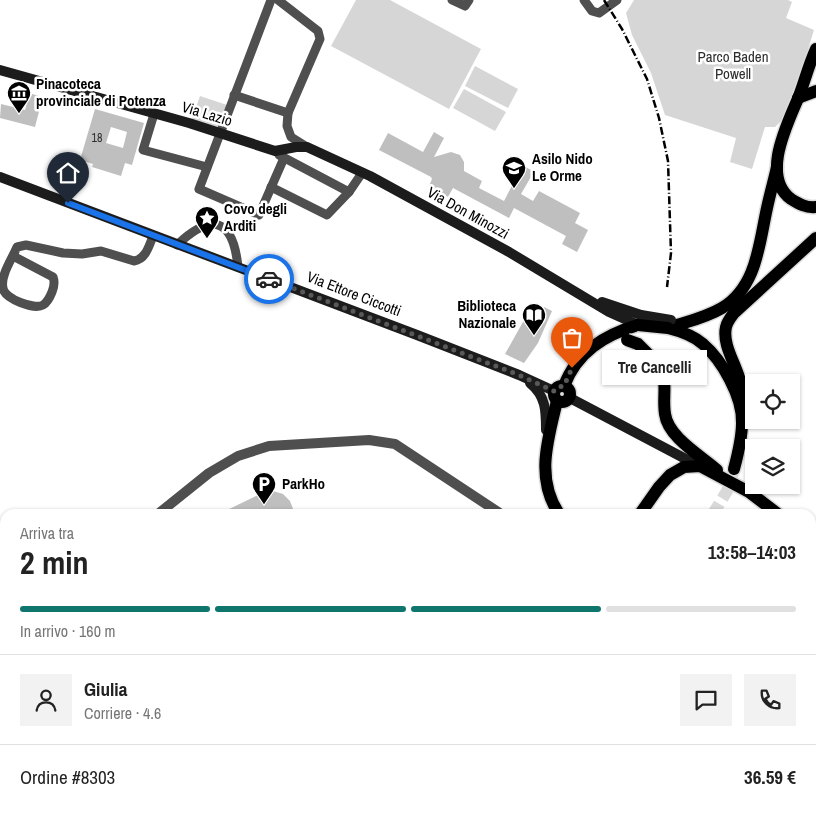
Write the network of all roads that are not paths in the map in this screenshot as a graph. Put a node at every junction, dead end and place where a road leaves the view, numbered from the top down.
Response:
1 (271, 0) edge
2 (278, 0) edge
3 (452, 0) edge
4 (469, 0) edge
5 (584, 0) edge
6 (617, 0) edge
7 (816, 49) edge
8 (0, 70) edge
9 (816, 90) edge
10 (234, 95) junction
11 (798, 98) junction
12 (288, 113) junction
13 (154, 114) junction
14 (220, 133) junction
15 (307, 147) junction
16 (275, 151) junction
17 (284, 158) junction
18 (207, 167) junction
19 (777, 167) junction
20 (362, 173) junction
21 (0, 177) edge
22 (271, 187) junction
23 (349, 192) junction
24 (816, 208) edge
25 (153, 236) junction
26 (816, 238) edge
27 (177, 245) junction
28 (13, 256) junction
29 (238, 267) junction
30 (640, 320) junction
31 (669, 324) junction
32 (608, 336) junction
33 (519, 375) junction
34 (561, 394) junction
35 (742, 421) junction
36 (546, 445) junction
37 (700, 466) junction
38 (734, 469) tunnel mouth
39 (733, 483) junction
40 (164, 509) edge
41 (492, 509) edge
42 (556, 509) edge
43 (644, 509) edge
44 (771, 509) edge

1 - 10 street
2 - 12 street
3 - 4 street
5 - 6 street
7 - 11 main road
8 - 13 main road, Via Lazio
9 - 11 main road
10 - 12 street
10 - 14 street
11 - 19 main road
12 - 15 street
13 - 14 main road, Via Lazio
13 - 18 street
14 - 16 main road, Via Lazio
14 - 18 street
15 - 16 main road, Via Lazio
15 - 20 main road, Via Don Minozzi
16 - 17 street
17 - 22 street
17 - 23 street
18 - 22 street
19 - 24 main road
19 - 31 main road
20 - 23 street
20 - 30 main road, Via Don Minozzi
21 - 25 main road, Via Ettore Ciccotti
22 - 23 street
25 - 27 main road, Via Ettore Ciccotti
25 - 28 street
26 - 35 main road
27 - 29 main road, Via Ettore Ciccotti
27 - 29 street
28 - 28 street
29 - 33 main road, Via Ettore Ciccotti
30 - 31 main road, bridge
30 - 32 main road
31 - 35 main road
32 - 34 main road
32 - 39 main road, bridge
33 - 34 main road, Via Ettore Ciccotti
33 - 36 main road
34 - 36 main road
34 - 37 main road, Via Ettore Ciccotti
35 - 38 main road
36 - 42 main road
37 - 39 main road, Via Ettore Ciccotti
37 - 43 main road
39 - 44 main road
40 - 41 street

